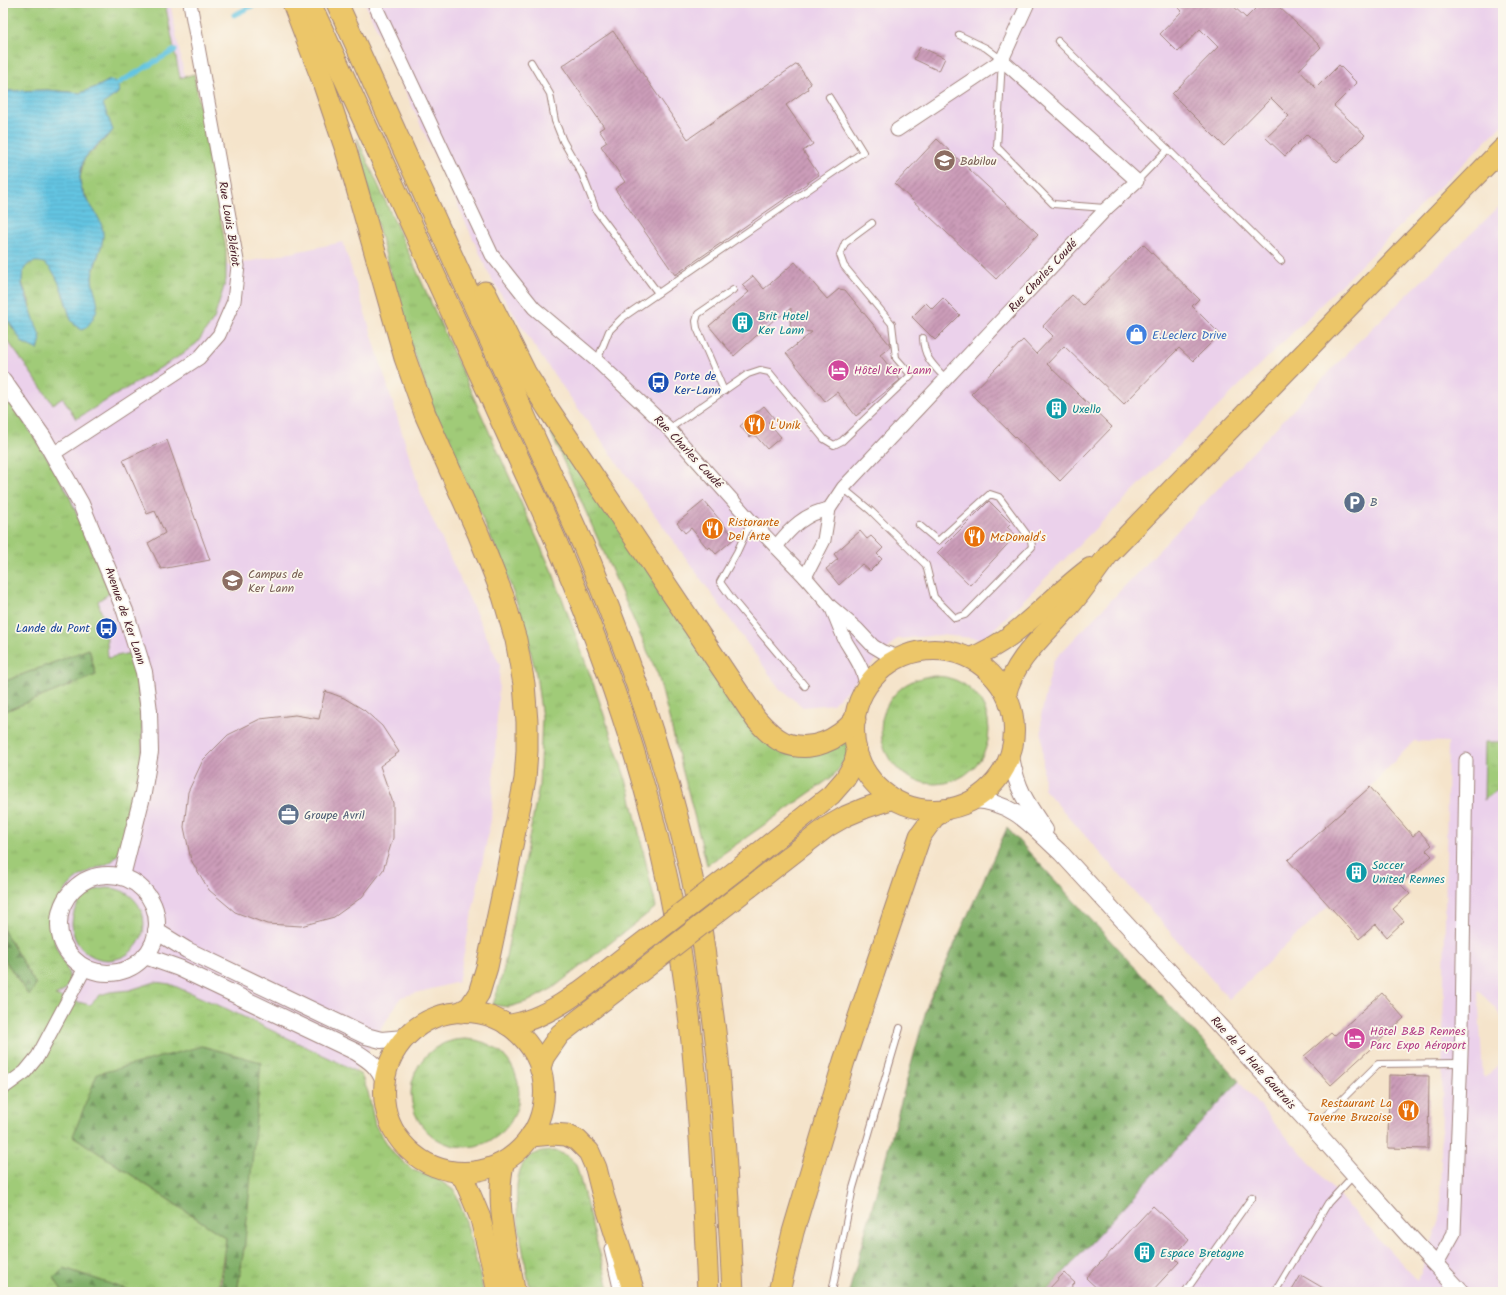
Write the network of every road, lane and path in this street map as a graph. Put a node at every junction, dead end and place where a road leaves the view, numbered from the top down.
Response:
1 (190, 3) edge
2 (293, 3) edge
3 (310, 3) edge
4 (338, 3) edge
5 (349, 3) edge
6 (374, 3) edge
7 (1028, 3) edge
8 (958, 35) dead end
9 (1058, 41) dead end
10 (1002, 60) junction
11 (531, 62) dead end
12 (828, 97) dead end
13 (897, 130) dead end
14 (1503, 148) edge
15 (1168, 149) junction
16 (1137, 181) junction
17 (1107, 208) junction
18 (872, 223) dead end
19 (1281, 260) dead end
20 (733, 290) dead end
21 (658, 293) junction
22 (923, 338) dead end
23 (597, 361) junction
24 (946, 379) junction
25 (3, 380) edge
26 (724, 391) junction
27 (670, 429) junction
28 (53, 454) junction
29 (843, 488) junction
30 (829, 509) junction
31 (751, 521) junction
32 (919, 525) dead end
33 (776, 547) junction
34 (1109, 554) junction
35 (805, 577) junction
36 (830, 606) junction
37 (900, 658) junction
38 (970, 658) junction
39 (804, 686) dead end
40 (866, 688) junction
41 (1006, 694) junction
42 (855, 720) junction
43 (857, 751) junction
44 (1011, 756) junction
45 (1466, 760) dead end
46 (892, 799) junction
47 (974, 800) junction
48 (944, 810) junction
49 (1061, 853) junction
50 (122, 876) junction
51 (156, 931) junction
52 (145, 956) junction
53 (85, 968) junction
54 (462, 1012) junction
55 (507, 1025) junction
56 (900, 1028) dead end
57 (404, 1038) junction
58 (1460, 1063) junction
59 (540, 1069) junction
60 (384, 1082) junction
61 (3, 1088) edge
62 (1314, 1128) junction
63 (531, 1136) junction
64 (504, 1162) junction
65 (456, 1173) junction
66 (1354, 1174) junction
67 (602, 1192) junction
68 (1252, 1197) dead end
69 (1436, 1265) junction
70 (497, 1292) edge
71 (515, 1292) edge
72 (621, 1292) edge
73 (634, 1292) edge
74 (708, 1292) edge
75 (733, 1292) edge
76 (778, 1292) edge
77 (832, 1292) edge
78 (1184, 1292) edge
79 (1275, 1292) edge
80 (1461, 1292) edge

1 - 28 street, Rue Louis Blériot
2 - 54 highway
3 - 74 highway
4 - 75 highway
5 - 42 highway
6 - 23 street, Rue Charles Coudé
7 - 10 street
8 - 10 lane
9 - 15 lane
10 - 13 street
10 - 16 street
10 - 17 lane
11 - 21 lane
12 - 21 lane
14 - 34 main road
15 - 16 lane
15 - 19 lane
16 - 17 street, Rue Charles Coudé
17 - 24 street, Rue Charles Coudé
18 - 26 lane
20 - 26 lane
21 - 23 lane
22 - 24 lane
23 - 27 street, Rue Charles Coudé
24 - 29 street, Rue Charles Coudé
25 - 28 street, Avenue de Ker Lann
26 - 27 lane
27 - 31 street, Rue Charles Coudé
28 - 50 street, Avenue de Ker Lann
29 - 30 street, Rue Charles Coudé
29 - 32 lane
30 - 33 street
30 - 35 street, Rue Charles Coudé
31 - 33 street, Rue Charles Coudé
31 - 39 lane
33 - 35 street, Rue Charles Coudé
34 - 38 main road
34 - 41 main road
35 - 36 street, Rue Charles Coudé
36 - 37 street
36 - 40 street
37 - 38 main road
37 - 40 main road
38 - 41 main road
40 - 42 main road
41 - 44 main road
42 - 43 main road
43 - 46 main road
43 - 55 main road, bridge
44 - 47 main road
44 - 49 street, Rue de la Haie Gautrais
45 - 58 street
46 - 48 main road
46 - 59 main road, bridge
47 - 48 main road
47 - 49 street, Rue de la Haie Gautrais
48 - 76 highway
49 - 62 street, Rue de la Haie Gautrais
50 - 51 street
50 - 53 street
51 - 52 street
51 - 57 street
52 - 53 street
52 - 60 street
53 - 61 street
54 - 55 main road
54 - 57 main road
55 - 59 main road
56 - 77 lane
57 - 60 main road
58 - 62 lane
58 - 69 street
59 - 63 main road
60 - 65 main road
62 - 66 street, Rue de la Haie Gautrais
63 - 64 main road
63 - 67 highway
64 - 65 main road
64 - 71 main road
65 - 70 main road
66 - 69 street, Rue de la Haie Gautrais
66 - 79 lane
67 - 72 street
67 - 73 highway
68 - 78 lane
69 - 80 street, Rue de la Haie Gautrais

